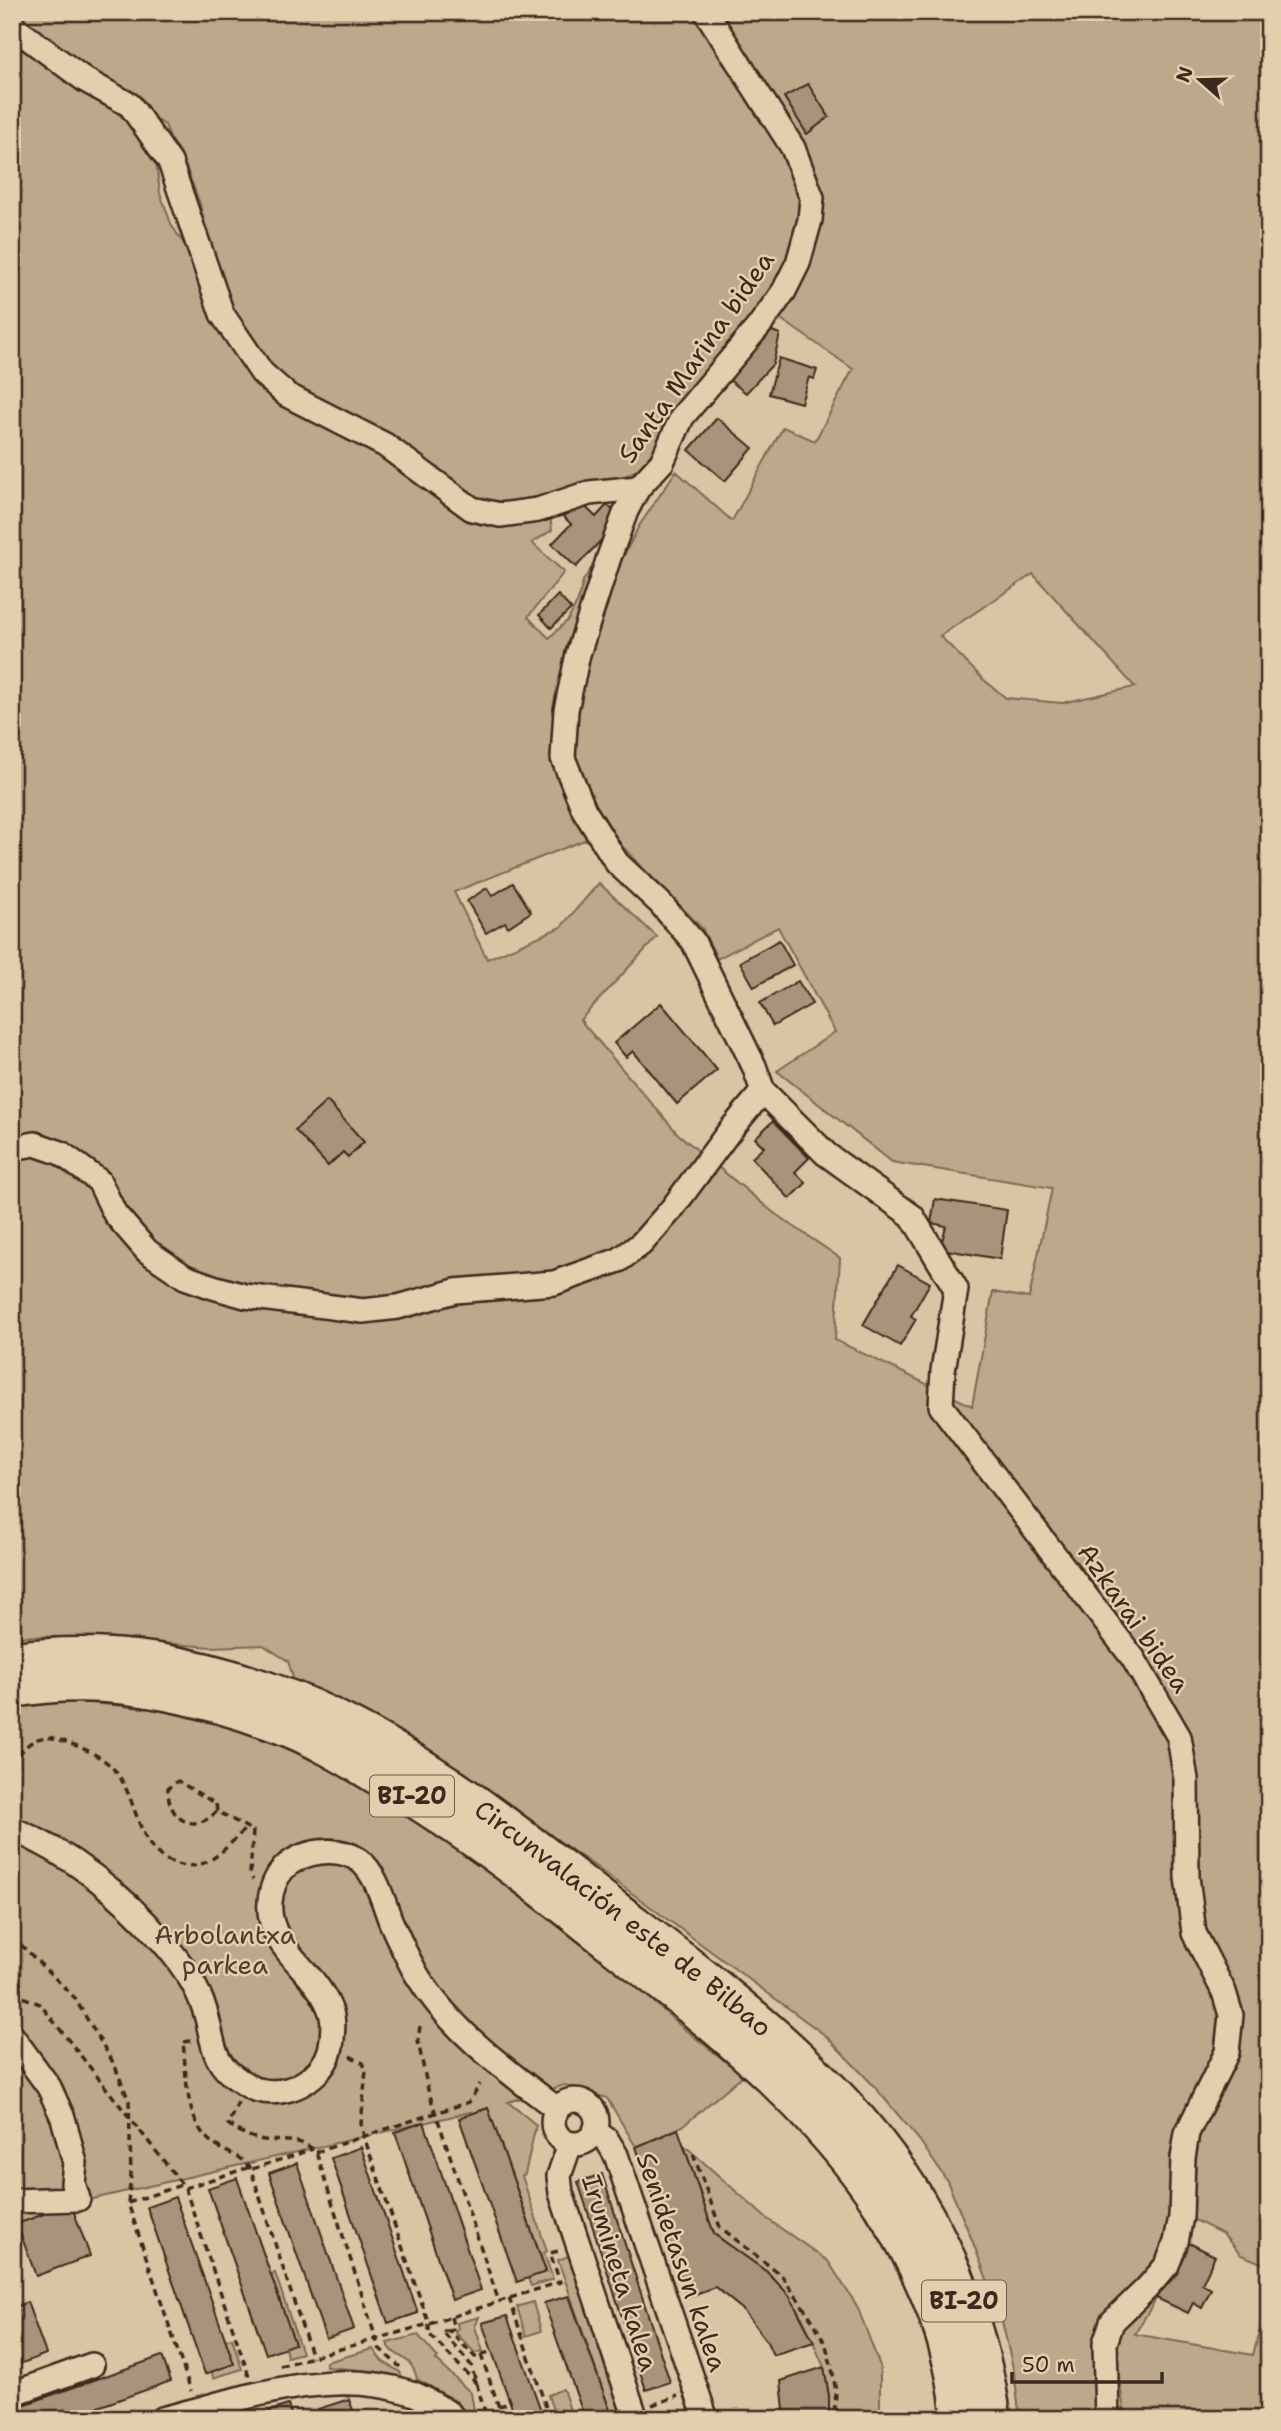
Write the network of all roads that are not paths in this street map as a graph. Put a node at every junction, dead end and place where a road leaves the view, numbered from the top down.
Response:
1 (706, 12) edge
2 (12, 26) edge
3 (638, 488) junction
4 (763, 1090) junction
5 (12, 1147) edge
6 (12, 1661) edge
7 (12, 1689) edge
8 (12, 1829) edge
9 (12, 2036) edge
10 (756, 2042) junction
11 (558, 2109) junction
12 (595, 2132) junction
13 (570, 2144) junction
14 (12, 2201) edge
15 (898, 2201) junction
16 (92, 2365) dead end
17 (12, 2394) edge
18 (635, 2415) edge
19 (162, 2419) edge
20 (453, 2419) edge
21 (706, 2419) edge
22 (961, 2419) edge
23 (992, 2419) edge
24 (1107, 2419) edge

1 - 3 street, Santa Marina bidea
2 - 3 street, Santa Marina bidea
3 - 4 street
4 - 5 street
4 - 24 street, Azkarai bidea
6 - 10 main road, Circunvalación este de Bilbao / BI-20
7 - 10 main road, Circunvalación este de Bilbao / BI-20
8 - 11 street
9 - 14 street
10 - 15 main road, Circunvalación este de Bilbao / BI-20
11 - 12 street
11 - 13 street
12 - 13 street
12 - 21 street, Senidetasun kalea
13 - 18 street, Irumineta kalea
15 - 22 main road, Circunvalación este de Bilbao / BI-20
15 - 23 main road, Circunvalación este de Bilbao / BI-20
16 - 17 street
19 - 20 street

